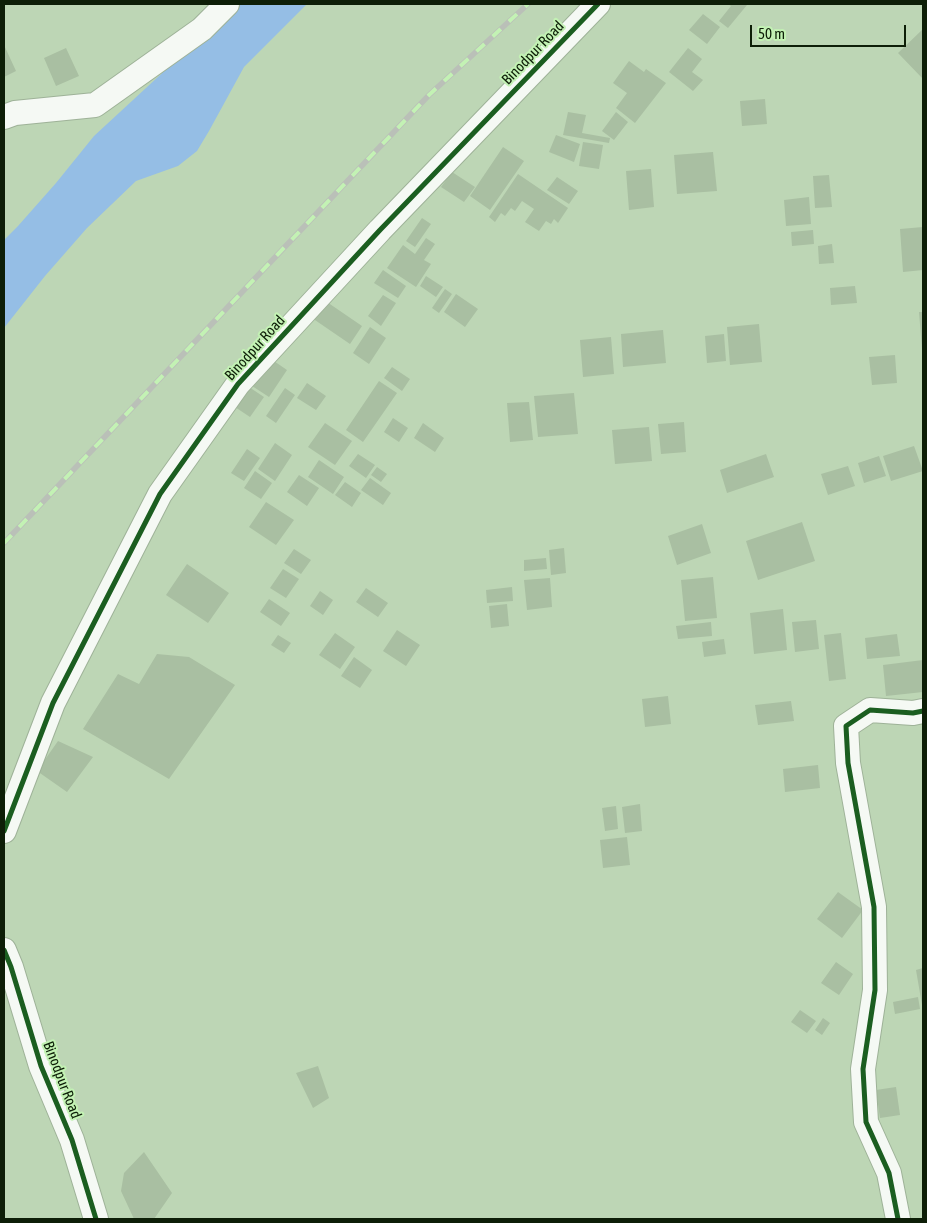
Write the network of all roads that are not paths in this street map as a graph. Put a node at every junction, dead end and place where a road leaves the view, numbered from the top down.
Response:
1 (226, 4) edge
2 (598, 4) edge
3 (4, 117) edge
4 (923, 711) edge
5 (4, 831) edge
6 (4, 950) edge
7 (96, 1219) edge
8 (898, 1219) edge

1 - 3 street
2 - 5 street, Binodpur Road
4 - 8 street
6 - 7 street, Binodpur Road

